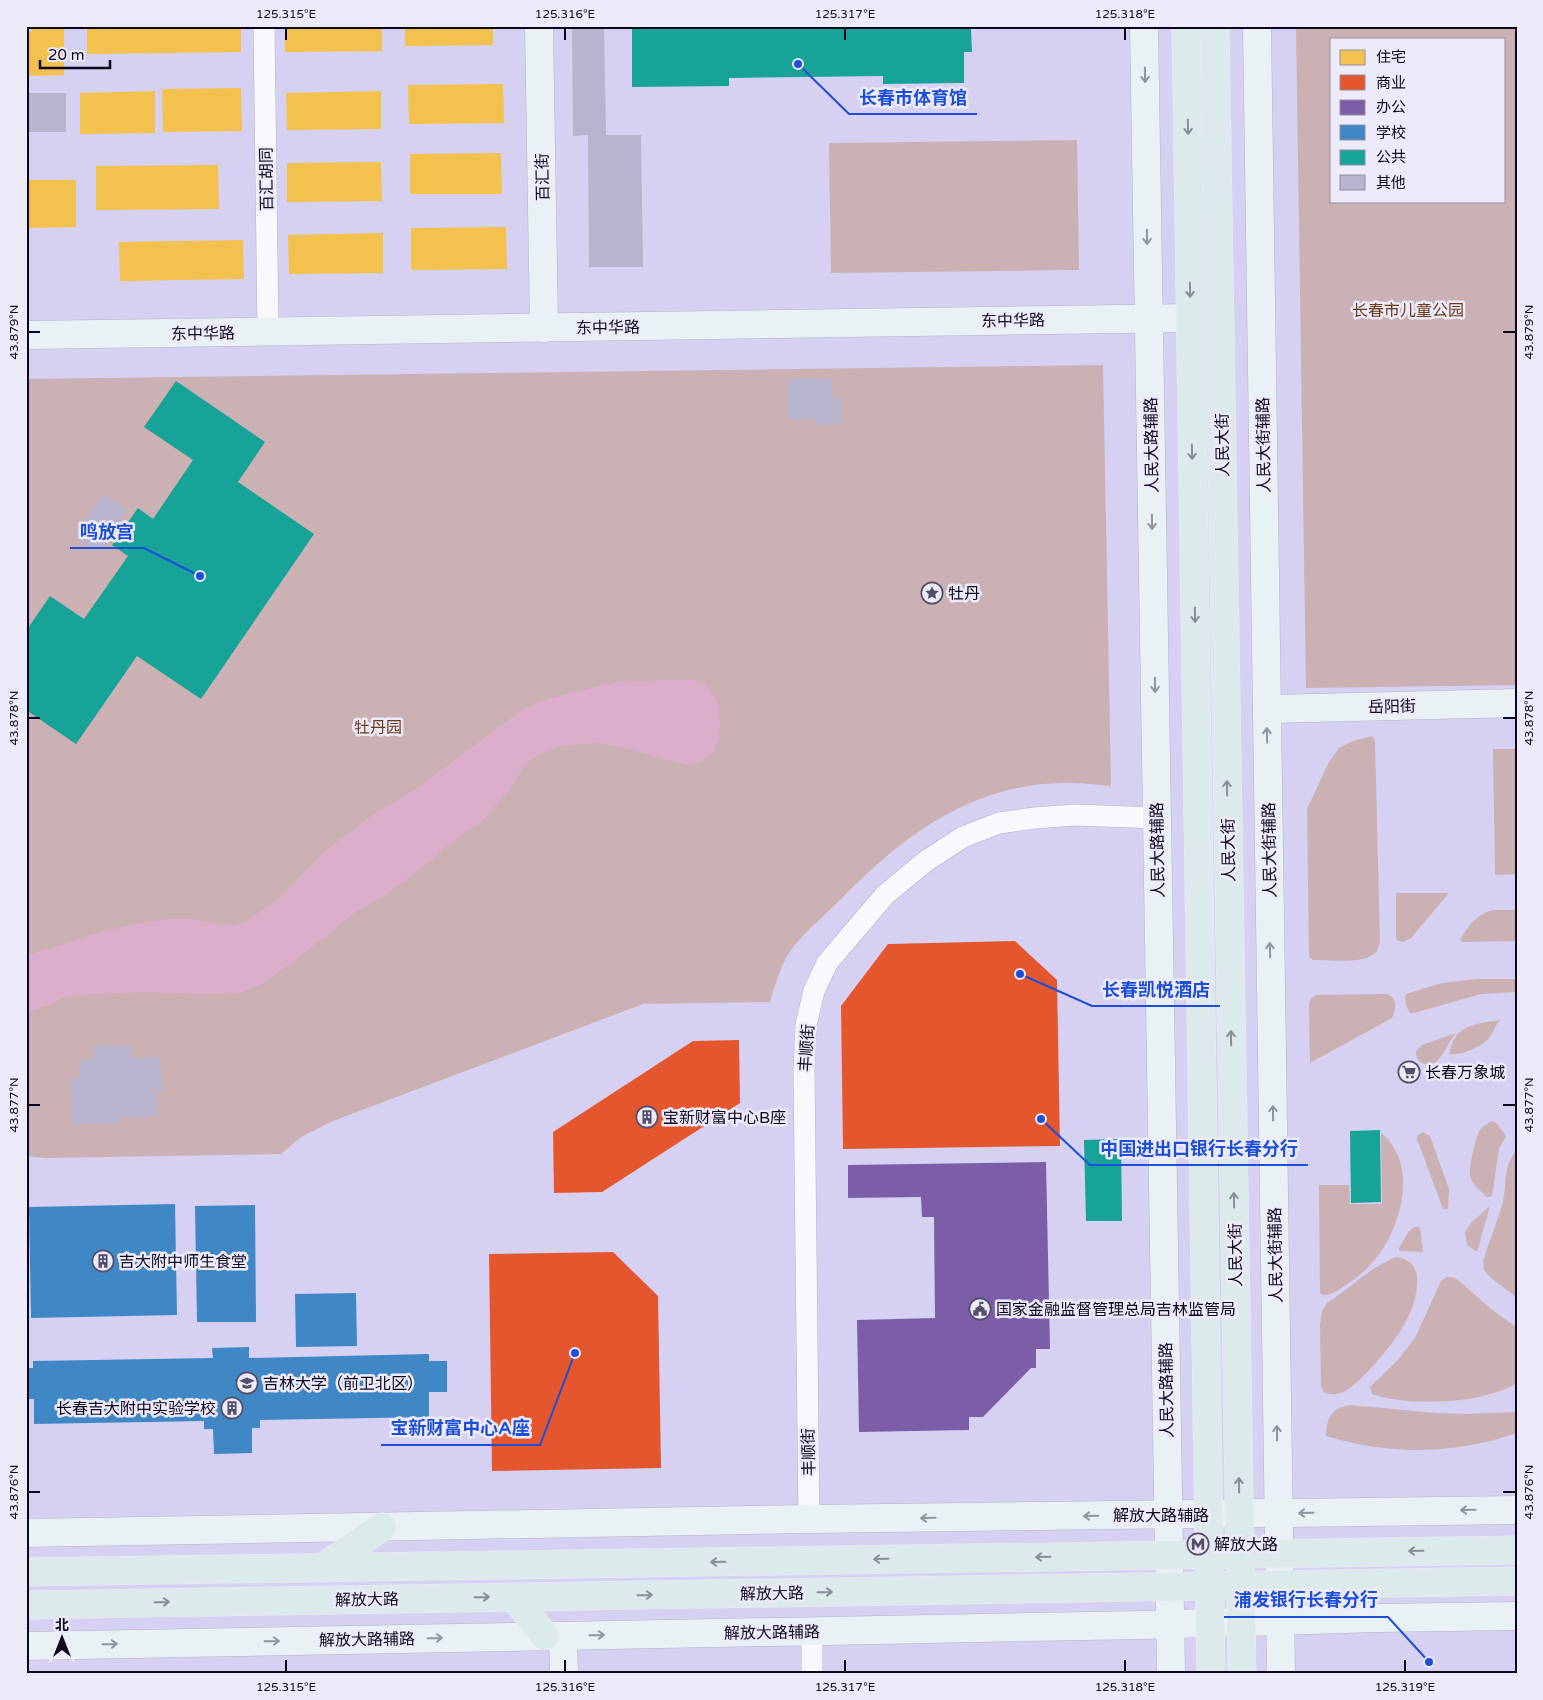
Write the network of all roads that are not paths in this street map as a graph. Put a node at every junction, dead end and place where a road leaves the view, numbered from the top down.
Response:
1 (264, 26) edge
2 (539, 26) edge
3 (1144, 26) edge
4 (1186, 26) edge
5 (1215, 26) edge
6 (1257, 26) edge
7 (1148, 318) junction
8 (1190, 318) junction
9 (544, 328) junction
10 (268, 332) junction
11 (26, 335) edge
12 (1517, 703) edge
13 (1267, 709) junction
14 (1157, 818) junction
15 (1517, 1510) edge
16 (1208, 1514) junction
17 (1239, 1514) junction
18 (1279, 1514) junction
19 (1168, 1515) junction
20 (809, 1519) junction
21 (382, 1526) junction
22 (26, 1533) edge
23 (1517, 1550) edge
24 (1280, 1553) junction
25 (1209, 1554) junction
26 (1240, 1554) junction
27 (1169, 1555) junction
28 (322, 1568) junction
29 (26, 1572) edge
30 (1517, 1581) edge
31 (1240, 1585) junction
32 (1280, 1585) junction
33 (1169, 1586) junction
34 (1210, 1586) junction
35 (514, 1597) junction
36 (26, 1605) edge
37 (1517, 1616) edge
38 (1280, 1621) junction
39 (1241, 1622) junction
40 (1210, 1623) junction
41 (1170, 1624) junction
42 (812, 1631) junction
43 (554, 1636) junction
44 (26, 1646) edge
45 (564, 1674) edge
46 (812, 1674) edge
47 (1171, 1674) edge
48 (1211, 1674) edge
49 (1242, 1674) edge
50 (1281, 1674) edge

1 - 10 street, 百汇胡同
2 - 9 street, 百汇街
3 -> 7 street, 人民大路辅路
4 -> 8 main road, 人民大街
17 -> 5 main road, 人民大街
6 - 13 street, 人民大街辅路
7 - 8 street, 东中华路
7 - 9 street, 东中华路
7 -> 14 street, 人民大路辅路
8 -> 16 main road, 人民大街
9 - 10 street, 东中华路
10 - 11 street, 东中华路
12 - 13 street, 岳阳街
18 -> 13 street, 人民大街辅路
14 - 19 street, 人民大路辅路
14 - 20 street, 丰顺街
15 -> 18 street, 解放大路辅路
16 - 17 street, 解放大路辅路
16 - 19 street, 解放大路辅路
16 - 25 main road, 人民大街
17 - 18 street, 解放大路辅路
17 - 26 main road, 人民大街
18 - 24 street, 人民大街辅路
19 -> 20 street, 解放大路辅路
19 - 27 street, 人民大路辅路
20 - 21 street, 解放大路辅路
21 - 22 street, 解放大路辅路
21 - 28 main road
23 -> 24 main road, 解放大路
24 - 26 main road, 解放大路
24 - 32 street, 人民大街辅路
25 - 26 main road, 解放大路
25 - 27 main road, 解放大路
25 - 34 main road, 人民大街
26 - 31 main road, 人民大街
27 -> 28 main road, 解放大路
27 - 33 street, 人民大路辅路
28 - 29 main road, 解放大路
30 - 32 main road, 解放大路
31 - 32 main road, 解放大路
31 - 34 main road, 解放大路
31 - 39 main road, 人民大街
32 - 38 street, 人民大街辅路
33 - 34 main road, 解放大路
35 -> 33 main road, 解放大路
33 - 41 street, 人民大路辅路
34 - 40 main road, 人民大街
36 -> 35 main road, 解放大路
35 - 43 main road
37 - 38 street, 解放大路辅路
38 - 39 street, 解放大路辅路
38 - 50 street, 人民大街辅路
39 - 40 street, 解放大路辅路
39 - 49 main road, 人民大街
40 - 41 street, 解放大路辅路
40 - 48 main road, 人民大街
41 - 42 street, 解放大路辅路
41 - 47 street, 人民大路辅路
43 -> 42 street, 解放大路辅路
42 - 46 street
44 -> 43 street, 解放大路辅路
43 - 45 street

